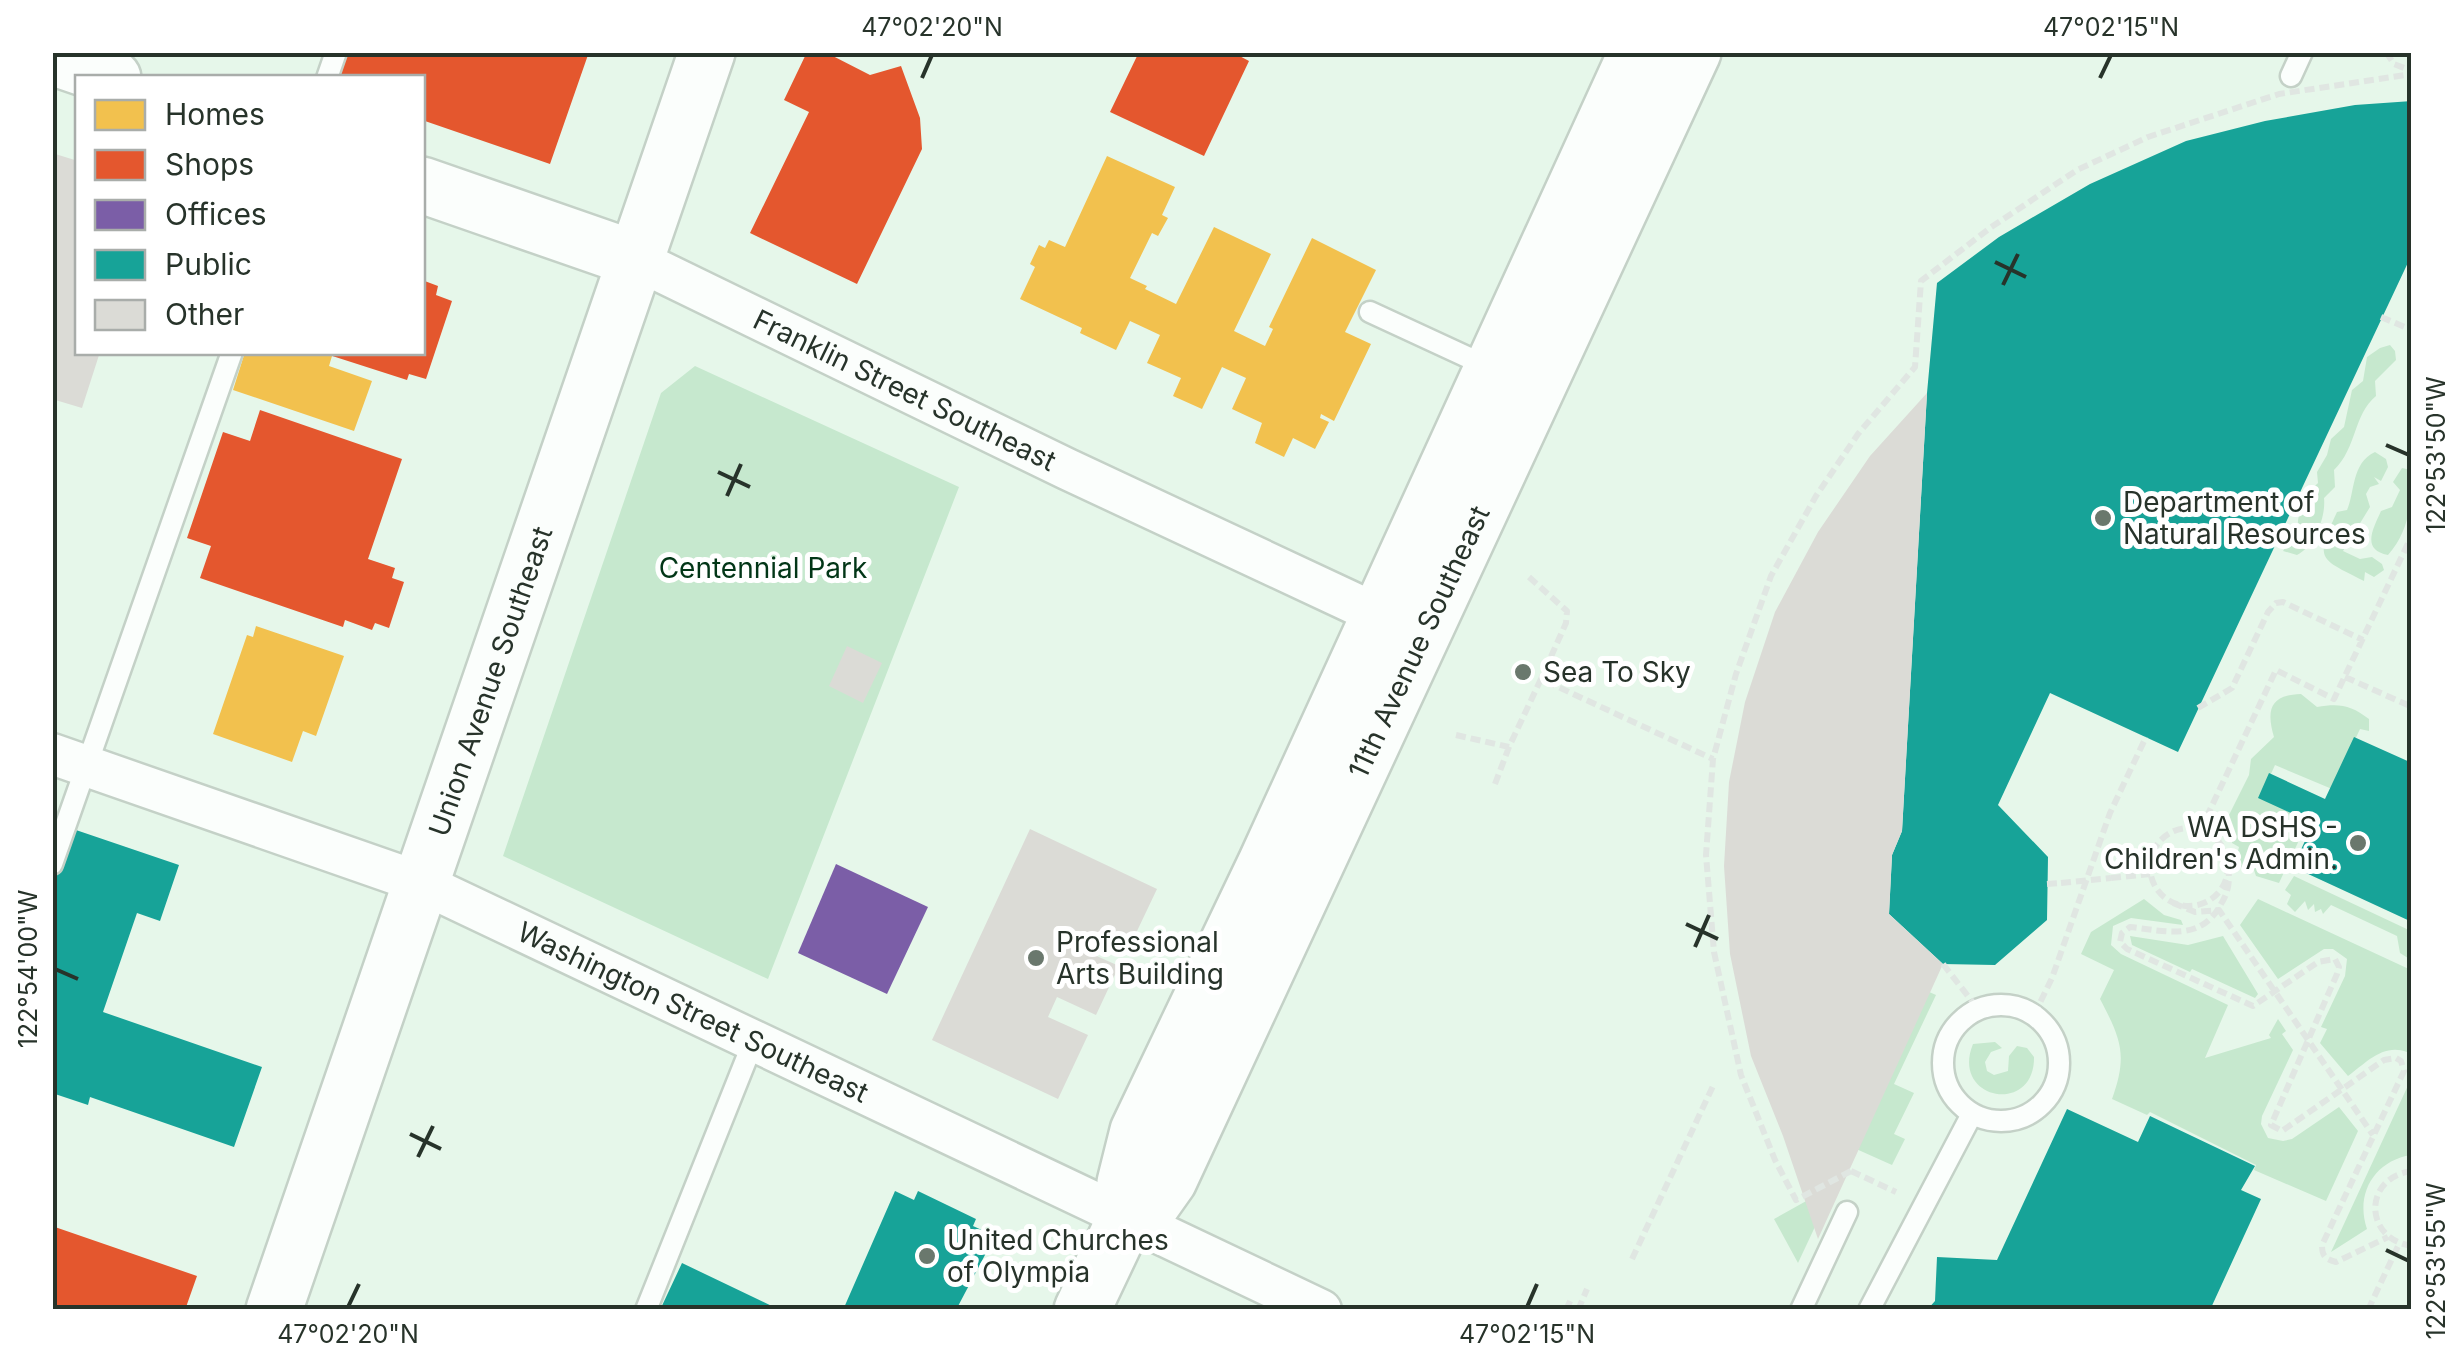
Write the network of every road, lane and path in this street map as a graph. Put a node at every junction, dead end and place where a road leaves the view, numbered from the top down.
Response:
1 (707, 52) edge
2 (1637, 52) edge
3 (1693, 52) edge
4 (2302, 52) edge
5 (2386, 52) edge
6 (52, 57) edge
7 (2412, 72) edge
8 (104, 75) edge
9 (2291, 76) dead end
10 (425, 185) edge
11 (635, 260) junction
12 (1370, 312) dead end
13 (2382, 317) dead end
14 (2412, 330) edge
15 (231, 355) edge
16 (1493, 368) junction
17 (2412, 535) edge
18 (1529, 576) dead end
19 (1380, 615) junction
20 (2363, 640) junction
21 (2345, 677) junction
22 (1540, 679) junction
23 (2412, 707) edge
24 (2198, 708) dead end
25 (1456, 735) dead end
26 (2146, 737) dead end
27 (1509, 747) junction
28 (1713, 759) junction
29 (69, 760) edge
30 (1495, 784) dead end
31 (2200, 830) junction
32 (52, 864) edge
33 (2228, 866) junction
34 (2150, 874) junction
35 (419, 882) junction
36 (2047, 884) dead end
37 (2173, 903) junction
38 (2218, 910) junction
39 (1943, 964) dead end
40 (2275, 991) junction
41 (1978, 1009) junction
42 (2034, 1015) junction
43 (2307, 1039) junction
44 (754, 1040) junction
45 (1713, 1086) dead end
46 (2343, 1090) junction
47 (1972, 1114) junction
48 (2374, 1136) junction
49 (2412, 1171) edge
50 (1924, 1205) junction
51 (1847, 1212) dead end
52 (1127, 1215) junction
53 (2388, 1237) junction
54 (2399, 1244) junction
55 (2412, 1246) edge
56 (1632, 1259) dead end
57 (1587, 1289) dead end
58 (1571, 1298) dead end
59 (274, 1310) edge
60 (646, 1310) edge
61 (1082, 1310) edge
62 (1321, 1310) edge
63 (1566, 1310) edge
64 (1578, 1310) edge
65 (1802, 1310) edge
66 (1869, 1310) edge
67 (2368, 1310) edge

1 - 11 street, Union Avenue Southeast
2 - 16 street, 11th Avenue Southeast
3 - 52 street, 11th Avenue Southeast
4 - 9 lane
5 - 7 path
6 - 8 street
7 - 28 path, bridge
10 - 11 street, Franklin Street Southeast
11 - 19 street, Franklin Street Southeast
11 - 35 street, Union Avenue Southeast
12 - 16 lane
13 - 14 path
15 - 29 lane
16 - 19 street, 11th Avenue Southeast
17 - 20 path
18 - 22 path
19 - 52 street, 11th Avenue Southeast
20 - 21 path
20 - 24 path
21 - 23 path
21 - 31 path
22 - 27 path
22 - 28 path
25 - 27 path
26 - 42 path
27 - 30 path
28 - 50 path, bridge
29 - 32 lane
29 - 35 street, Washington Street Southeast
31 - 33 path
31 - 34 path
33 - 37 path
33 - 38 path
34 - 36 path, bridge
34 - 37 path
35 - 44 street, Washington Street Southeast
35 - 59 street, Union Avenue Southeast
37 - 38 path
38 - 40 path
38 - 40 path
39 - 41 path
40 - 43 path
40 - 43 path
41 - 42 lane
41 - 47 lane
42 - 47 lane
43 - 46 path
43 - 46 path
44 - 52 street, Washington Street Southeast
44 - 60 lane
45 - 56 path
46 - 48 path
46 - 48 path
47 - 50 lane
48 - 53 path
49 - 53 path
50 - 66 lane
51 - 65 lane
52 - 61 street, 11th Avenue Southeast
52 - 62 street, Washington Street Southeast
53 - 54 path
54 - 55 path
54 - 67 path
57 - 64 path
58 - 63 path

